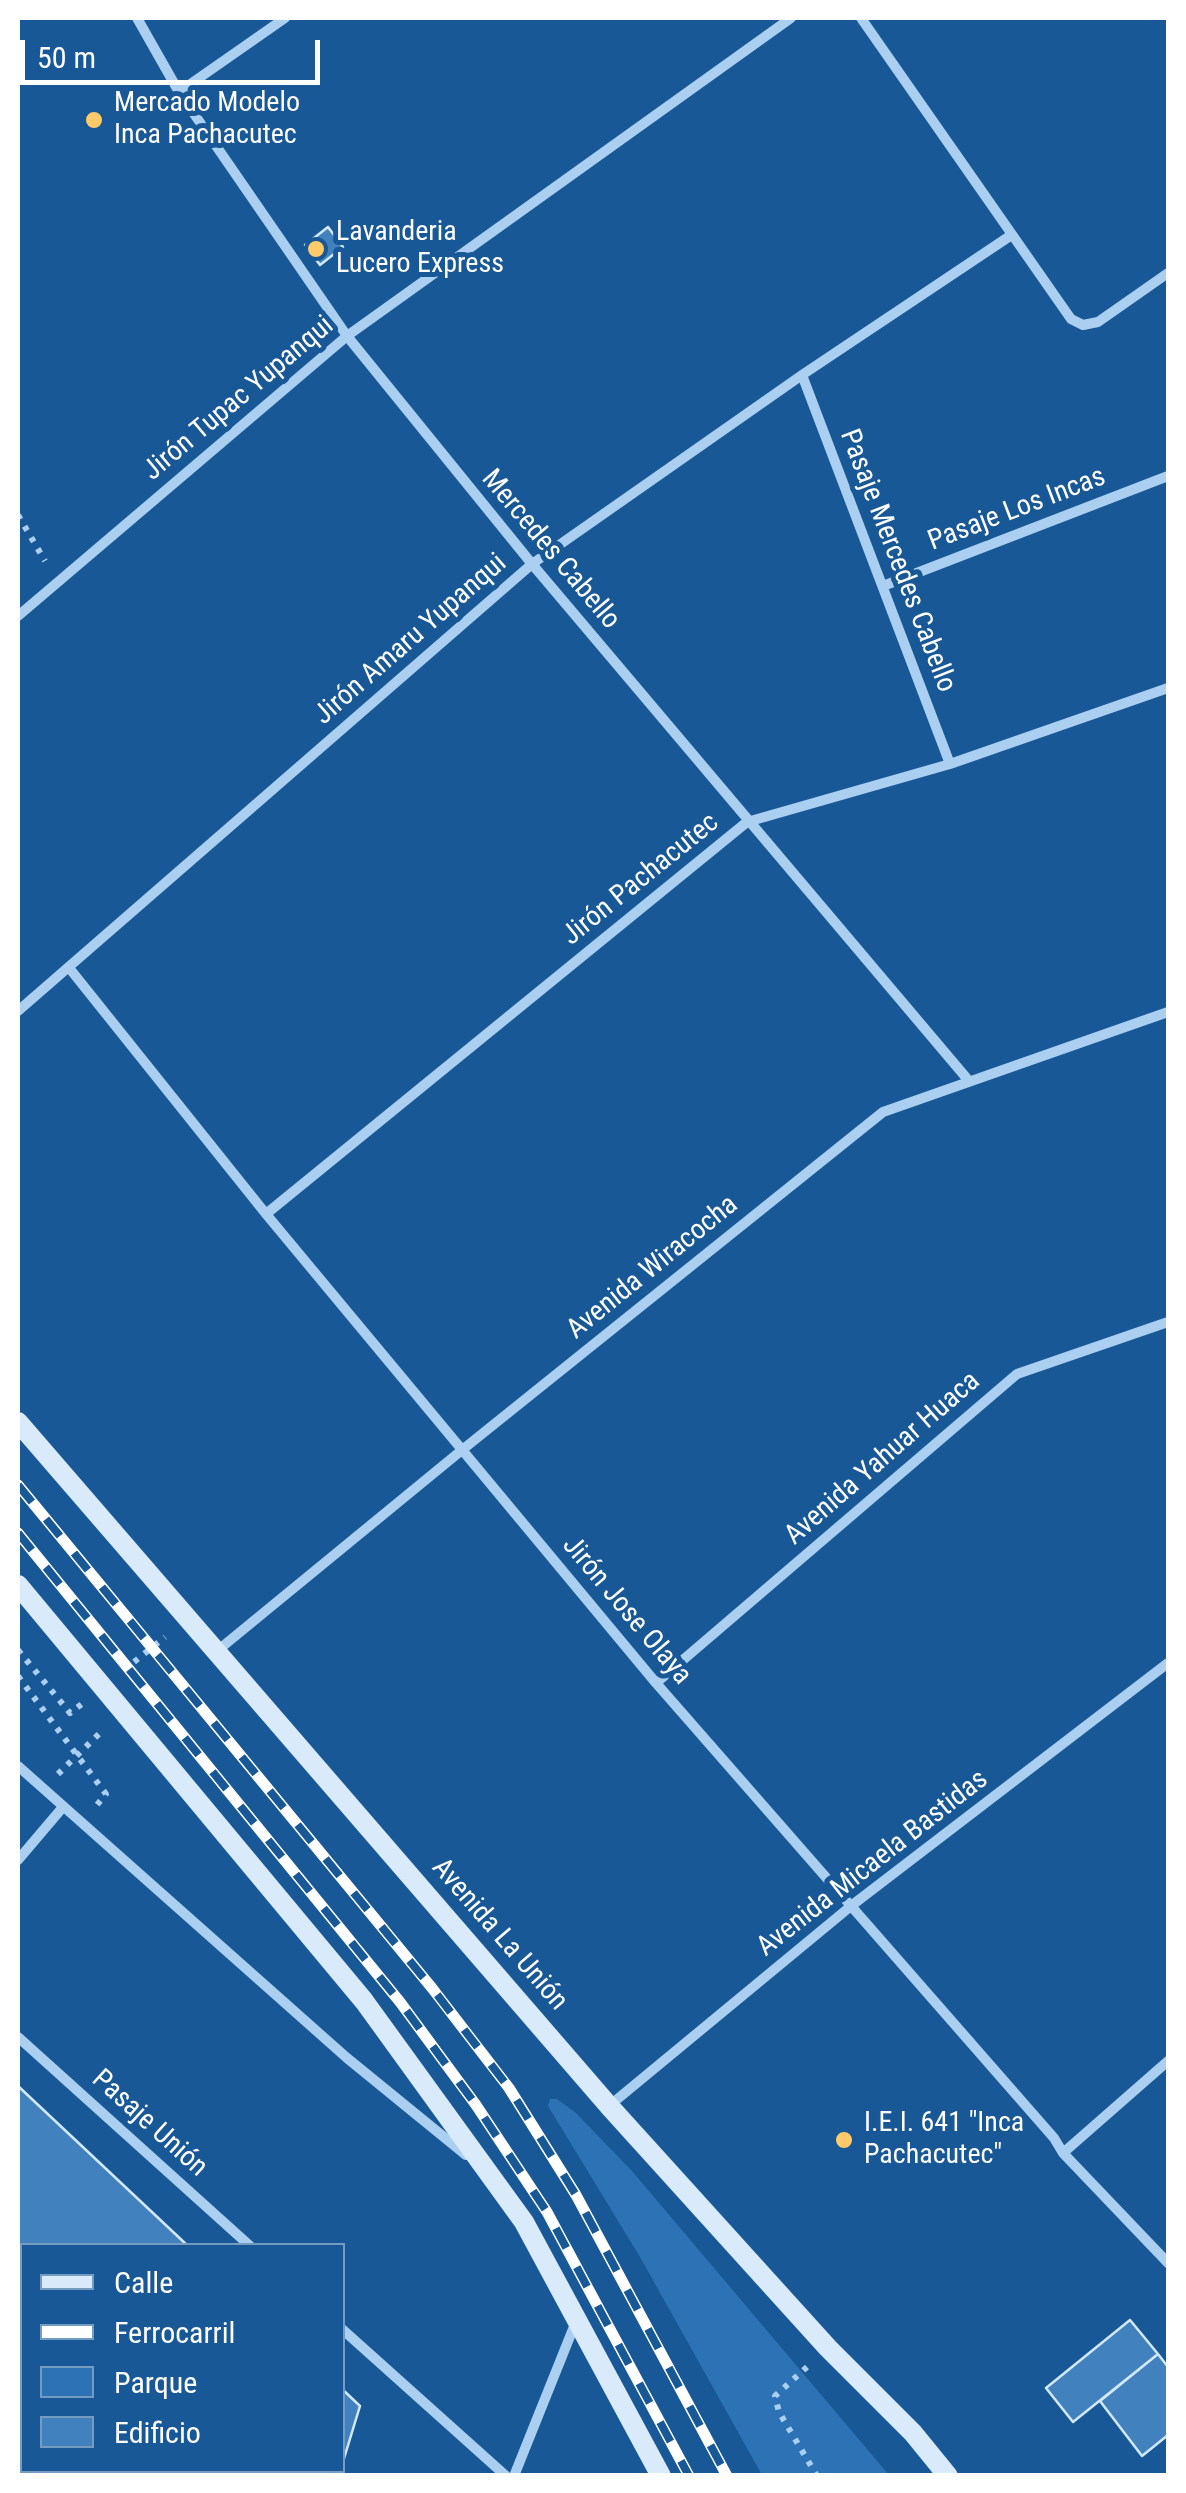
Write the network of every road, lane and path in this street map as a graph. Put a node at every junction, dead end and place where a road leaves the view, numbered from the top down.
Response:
1 (137, 18) edge
2 (286, 18) edge
3 (791, 18) edge
4 (861, 18) edge
5 (179, 92) junction
6 (1010, 236) junction
7 (1168, 273) edge
8 (347, 336) junction
9 (802, 375) junction
10 (1168, 476) edge
11 (18, 514) edge
12 (42, 558) dead end
13 (532, 564) junction
14 (882, 586) junction
15 (18, 616) edge
16 (1168, 688) edge
17 (950, 764) junction
18 (747, 822) junction
19 (70, 969) junction
20 (18, 1012) edge
21 (1168, 1012) edge
22 (969, 1081) junction
23 (266, 1214) junction
24 (1168, 1322) edge
25 (18, 1422) edge
26 (462, 1450) junction
27 (18, 1585) edge
28 (217, 1652) junction
29 (1168, 1663) edge
30 (18, 1676) edge
31 (656, 1683) junction
32 (123, 1712) junction
33 (77, 1752) junction
34 (18, 1766) edge
35 (44, 1790) junction
36 (63, 1807) junction
37 (81, 1823) junction
38 (18, 1860) edge
39 (851, 1906) junction
40 (18, 2037) edge
41 (1168, 2061) edge
42 (610, 2106) junction
43 (1063, 2152) junction
44 (488, 2173) junction
45 (247, 2243) edge
46 (1168, 2264) edge
47 (577, 2318) junction
48 (345, 2332) edge
49 (828, 2348) junction
50 (913, 2433) junction
51 (506, 2476) edge
52 (514, 2476) edge
53 (661, 2476) edge
54 (816, 2476) edge
55 (930, 2476) edge
56 (948, 2476) edge

1 - 5 street, Mercedes Cabello
2 - 5 street
3 - 8 street, Jirón Tupac Yupanqui
4 - 6 street
5 - 8 street, Mercedes Cabello
6 - 7 street
6 - 9 street, Jirón Amaru Yupanqui
8 - 13 street, Mercedes Cabello
8 - 15 street, Jirón Tupac Yupanqui
9 - 13 street, Jirón Amaru Yupanqui
9 - 14 street, Pasaje Mercedes Cabello
10 - 14 street, Pasaje Los Incas
11 - 12 path
13 - 18 street, Mercedes Cabello
13 - 19 street, Jirón Amaru Yupanqui
14 - 17 street, Pasaje Mercedes Cabello
16 - 17 street, Jirón Pachacutec
17 - 18 street, Jirón Pachacutec
18 - 22 street, Mercedes Cabello
18 - 23 street, Jirón Pachacutec
19 - 20 street, Jirón Amaru Yupanqui
19 - 23 street, Jirón Jose Olaya
21 - 22 street, Avenida Wiracocha
22 - 26 street, Avenida Wiracocha
23 - 26 street, Jirón Jose Olaya
24 - 31 street, Avenida Yahuar Huaca
25 - 28 street, Avenida La Unión
26 - 28 street, Avenida Wiracocha
26 - 31 street, Jirón Jose Olaya
27 - 32 street
28 - 42 street, Avenida La Unión
29 - 39 street, Avenida Micaela Bastidas
30 - 33 path
31 - 39 street, Jirón Jose Olaya
32 - 33 path
32 - 44 street
33 - 35 path
33 - 37 path
34 - 35 street
35 - 36 street
36 - 37 street
36 - 38 street
37 - 44 street
39 - 42 street, Avenida Micaela Bastidas
39 - 43 street, Jirón Jose Olaya
40 - 45 street, Pasaje Unión
41 - 43 street
42 - 49 street, Avenida La Unión
43 - 46 street, Jirón Jose Olaya
44 - 47 street
47 - 52 street
47 - 53 street
48 - 51 street
49 - 50 street, Avenida La Unión
49 - 54 path
50 - 55 street
50 - 56 street, Avenida La Unión

